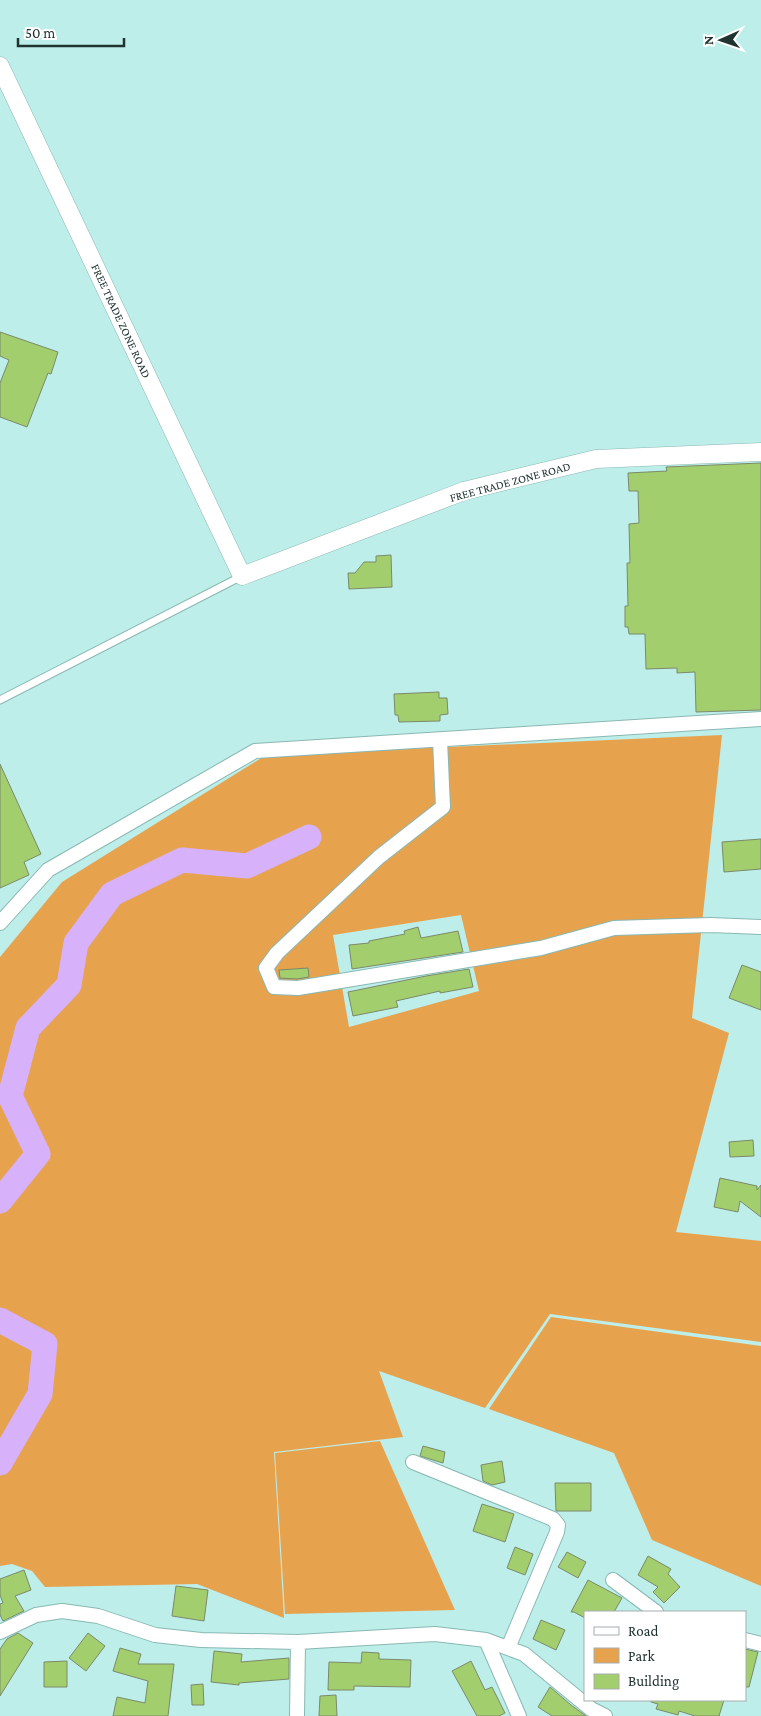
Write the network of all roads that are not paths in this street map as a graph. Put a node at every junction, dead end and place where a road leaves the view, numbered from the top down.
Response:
1 (0, 66) edge
2 (761, 452) edge
3 (242, 576) junction
4 (0, 700) edge
5 (761, 719) edge
6 (440, 740) junction
7 (0, 923) edge
8 (761, 926) edge
9 (412, 1462) dead end
10 (613, 1580) dead end
11 (655, 1611) edge
12 (0, 1632) edge
13 (486, 1640) junction
14 (746, 1640) edge
15 (298, 1642) junction
16 (761, 1644) edge
17 (508, 1648) junction
18 (521, 1714) edge
19 (297, 1716) edge
20 (606, 1716) edge

1 - 3 street, FREE TRADE ZONE ROAD
2 - 3 street, FREE TRADE ZONE ROAD
3 - 4 lane, FREE TRADE ZONE ROAD
5 - 6 street
6 - 7 street
6 - 8 street
9 - 17 street
10 - 11 street
12 - 15 street
13 - 15 street
13 - 17 street
13 - 18 street
14 - 16 street
15 - 19 street
17 - 20 street

